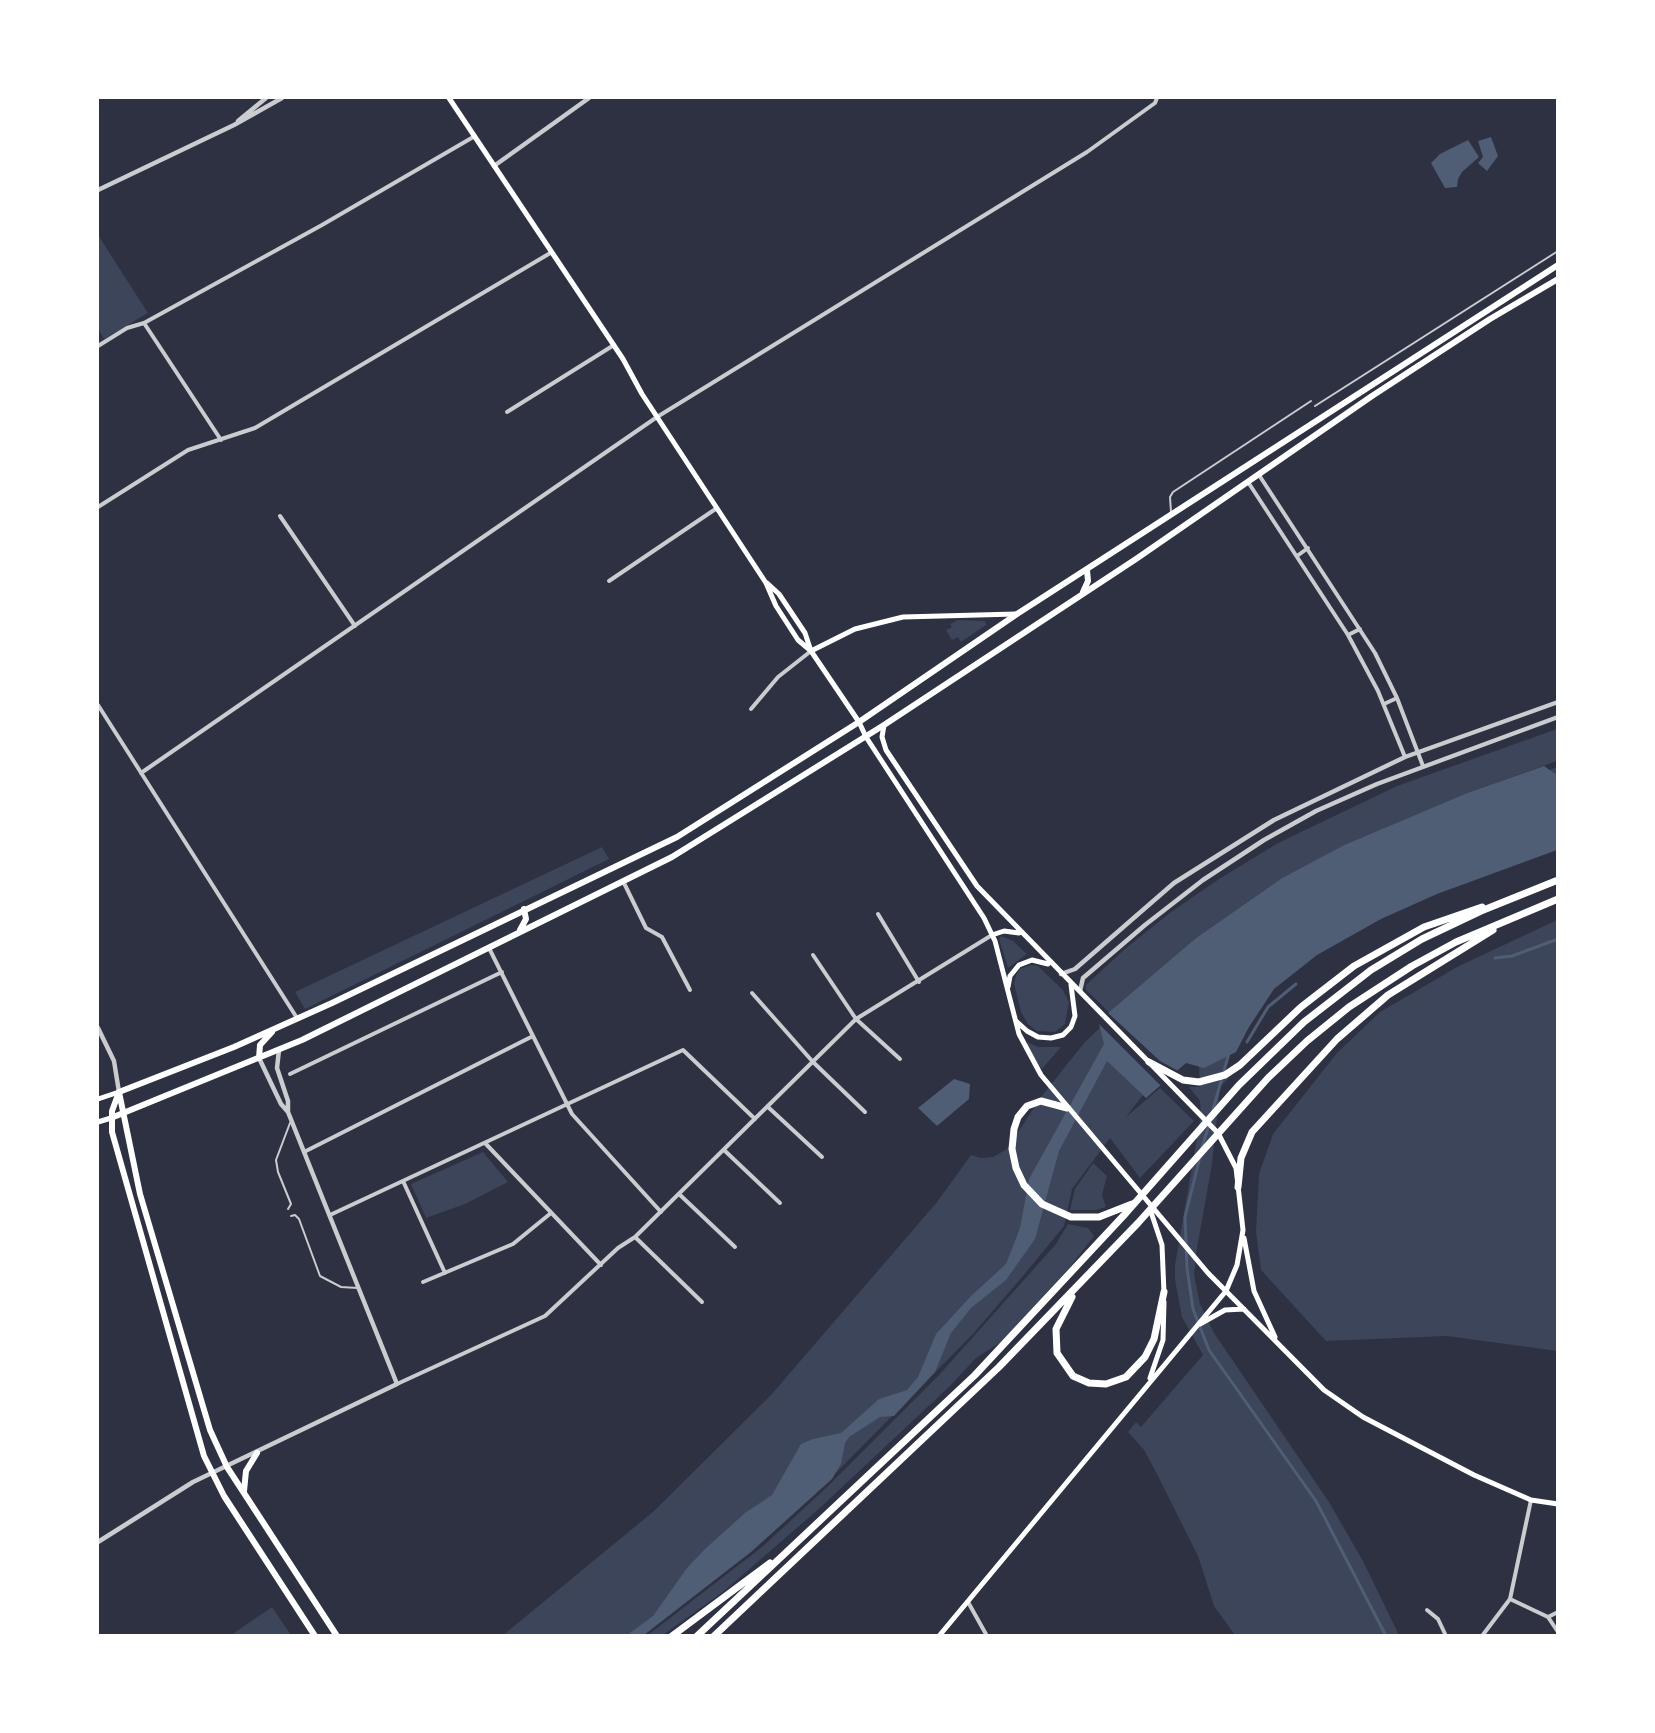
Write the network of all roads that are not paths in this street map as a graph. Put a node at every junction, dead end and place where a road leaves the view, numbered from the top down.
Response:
1 (266, 98) edge
2 (282, 98) edge
3 (449, 98) edge
4 (590, 98) edge
5 (1157, 98) edge
6 (234, 125) junction
7 (475, 136) junction
8 (494, 166) junction
9 (98, 190) edge
10 (1557, 251) edge
11 (552, 252) junction
12 (1557, 265) edge
13 (1557, 279) edge
14 (144, 323) junction
15 (614, 345) junction
16 (98, 346) edge
17 (1311, 401) dead end
18 (1315, 406) dead end
19 (507, 412) dead end
20 (657, 417) junction
21 (221, 440) junction
22 (1258, 474) junction
23 (1248, 481) junction
24 (98, 507) edge
25 (717, 508) junction
26 (1171, 514) junction
27 (280, 516) dead end
28 (1308, 548) junction
29 (1297, 556) junction
30 (1087, 570) junction
31 (609, 582) dead end
32 (766, 583) junction
33 (1081, 595) junction
34 (1017, 614) junction
35 (355, 626) junction
36 (1360, 629) junction
37 (1348, 635) junction
38 (811, 651) junction
39 (1397, 698) junction
40 (1557, 702) edge
41 (1384, 704) junction
42 (98, 705) edge
43 (751, 709) dead end
44 (1557, 717) edge
45 (859, 722) junction
46 (884, 725) junction
47 (866, 737) junction
48 (1418, 752) junction
49 (1405, 757) junction
50 (1423, 766) junction
51 (141, 772) junction
52 (1557, 880) edge
53 (623, 881) junction
54 (1510, 899) junction
55 (1557, 899) edge
56 (524, 909) junction
57 (878, 914) dead end
58 (1516, 916) junction
59 (1021, 933) junction
60 (516, 934) junction
61 (992, 935) junction
62 (489, 947) junction
63 (813, 955) dead end
64 (1052, 966) junction
65 (502, 972) junction
66 (1061, 974) junction
67 (919, 982) junction
68 (1071, 983) junction
69 (690, 990) dead end
70 (1008, 990) junction
71 (752, 993) dead end
72 (1081, 993) junction
73 (1014, 1017) junction
74 (297, 1018) junction
75 (856, 1019) junction
76 (280, 1026) junction
77 (98, 1028) edge
78 (533, 1036) junction
79 (279, 1050) junction
80 (259, 1058) junction
81 (900, 1059) dead end
82 (813, 1062) junction
83 (1149, 1062) junction
84 (290, 1074) dead end
85 (119, 1092) junction
86 (98, 1099) edge
87 (567, 1105) junction
88 (768, 1107) junction
89 (1068, 1108) junction
90 (288, 1112) junction
91 (865, 1112) dead end
92 (122, 1114) junction
93 (111, 1118) junction
94 (755, 1119) junction
95 (291, 1120) junction
96 (98, 1122) edge
97 (485, 1143) junction
98 (724, 1150) junction
99 (304, 1152) junction
100 (822, 1157) dead end
101 (403, 1180) junction
102 (1238, 1186) junction
103 (679, 1194) junction
104 (1147, 1201) junction
105 (1137, 1202) junction
106 (780, 1203) dead end
107 (288, 1209) dead end
108 (661, 1212) junction
109 (551, 1213) junction
110 (330, 1215) junction
111 (291, 1216) dead end
112 (1243, 1230) junction
113 (635, 1237) junction
114 (735, 1247) dead end
115 (601, 1265) junction
116 (446, 1273) junction
117 (423, 1282) dead end
118 (1080, 1285) junction
119 (360, 1288) junction
120 (1226, 1291) junction
121 (1164, 1292) junction
122 (702, 1302) dead end
123 (1244, 1309) junction
124 (1196, 1327) junction
125 (1281, 1346) junction
126 (1149, 1383) junction
127 (397, 1384) junction
128 (257, 1453) junction
129 (227, 1467) junction
130 (211, 1474) junction
131 (245, 1494) junction
132 (1532, 1500) junction
133 (1557, 1504) edge
134 (98, 1542) edge
135 (787, 1552) junction
136 (1510, 1599) junction
137 (967, 1601) junction
138 (1427, 1610) dead end
139 (1557, 1612) edge
140 (1548, 1617) junction
141 (1557, 1632) edge
142 (315, 1635) edge
143 (337, 1635) edge
144 (672, 1635) edge
145 (697, 1635) edge
146 (716, 1635) edge
147 (939, 1635) edge
148 (987, 1635) edge
149 (1446, 1635) edge
150 (1482, 1635) edge

1 - 6 street
2 - 6 street
3 - 7 main road
4 - 8 street
5 - 20 street
6 - 9 street
7 - 8 main road
7 - 14 street
8 - 11 main road
10 - 18 lane
11 - 15 main road
11 - 21 street
12 - 26 main road
13 - 22 main road
14 - 16 street
14 - 21 street
15 - 19 street
15 - 20 main road
17 - 26 lane
20 - 25 main road
20 - 35 street
21 - 24 street
22 - 23 main road
22 - 28 street
23 - 29 street
23 - 33 main road
25 - 31 street
25 - 32 main road
26 - 30 main road
27 - 35 street
28 - 29 street
28 - 36 street
29 - 37 street
30 - 33 main road
30 - 34 main road
32 - 38 main road
32 - 38 main road
33 - 46 main road
34 - 38 main road
34 - 45 main road
35 - 51 street
36 - 37 street
36 - 39 street
37 - 41 street
38 - 43 street
38 - 45 main road
39 - 41 street
39 - 48 street
40 - 48 street
41 - 49 street
42 - 51 street
44 - 50 street
45 - 47 main road
45 - 56 main road
46 - 47 main road
46 - 59 main road
47 - 53 main road
47 - 61 main road
48 - 49 street
48 - 50 street
49 - 66 street
50 - 72 street
51 - 74 street
52 - 54 highway
53 - 60 main road
53 - 69 street
54 - 83 highway
54 - 105 highway
55 - 58 highway
56 - 60 main road
56 - 74 main road
57 - 67 street
58 - 102 highway
58 - 118 highway
59 - 61 main road
59 - 64 main road
60 - 62 main road
61 - 67 street
61 - 70 main road
62 - 65 street
62 - 79 main road
63 - 75 street
64 - 66 main road
64 - 70 main road
65 - 78 street
65 - 84 street
66 - 68 main road
67 - 75 street
68 - 72 main road
68 - 73 main road
70 - 73 main road
71 - 82 street
72 - 83 main road
73 - 89 main road
74 - 76 main road
75 - 81 street
75 - 82 street
76 - 80 main road
76 - 85 main road
77 - 85 street
78 - 87 street
78 - 99 street
79 - 80 main road
79 - 90 street
80 - 90 street
80 - 92 main road
82 - 88 street
82 - 91 street
83 - 102 main road
85 - 86 main road
85 - 92 main road
85 - 93 main road
87 - 94 street
87 - 97 street
87 - 108 street
88 - 94 street
88 - 100 street
89 - 104 main road
89 - 105 highway
90 - 95 street
92 - 93 main road
92 - 129 main road
93 - 96 main road
93 - 130 main road
94 - 98 street
95 - 99 street
95 - 107 lane
97 - 101 street
97 - 109 street
98 - 103 street
98 - 106 street
99 - 110 street
101 - 110 street
101 - 116 street
102 - 112 main road
103 - 108 street
103 - 114 street
104 - 120 main road
104 - 121 main road
105 - 135 highway
108 - 113 street
109 - 115 street
109 - 116 street
110 - 119 street
111 - 119 lane
112 - 120 main road
112 - 125 main road
113 - 115 street
113 - 122 street
115 - 127 street
116 - 117 street
118 - 121 highway
118 - 146 highway
119 - 127 street
120 - 123 main road
120 - 124 main road
121 - 126 main road
123 - 124 main road
123 - 125 main road
124 - 126 main road
125 - 132 main road
126 - 137 main road
127 - 128 street
128 - 129 street
128 - 131 main road
129 - 130 street
129 - 131 main road
130 - 134 street
130 - 142 main road
131 - 143 main road
132 - 133 main road
132 - 136 street
135 - 144 highway
135 - 145 highway
136 - 140 street
136 - 150 street
137 - 147 main road
137 - 148 street
138 - 149 street
139 - 140 street
140 - 141 street

